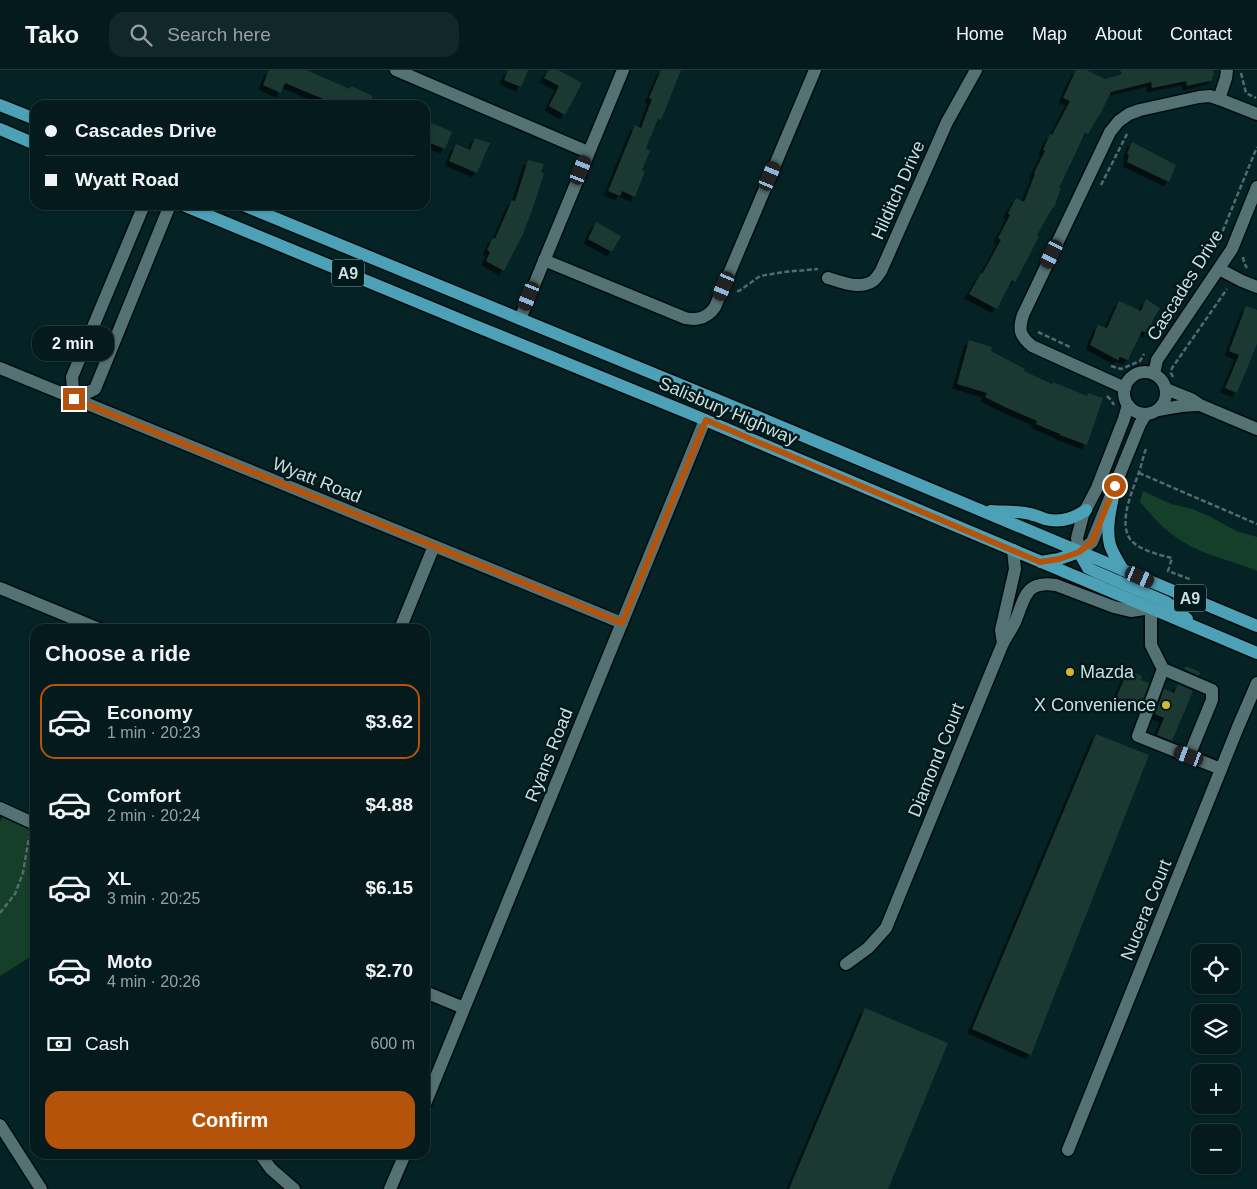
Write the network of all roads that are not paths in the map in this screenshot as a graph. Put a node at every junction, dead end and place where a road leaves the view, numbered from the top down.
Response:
1 (396, 70) edge
2 (622, 70) edge
3 (815, 70) edge
4 (976, 70) edge
5 (1227, 70) edge
6 (1219, 99) junction
7 (0, 105) edge
8 (1257, 114) edge
9 (30, 117) edge
10 (0, 129) edge
11 (30, 142) edge
12 (588, 152) junction
13 (1257, 187) edge
14 (142, 210) edge
15 (168, 210) edge
16 (196, 210) edge
17 (255, 210) edge
18 (544, 260) junction
19 (1219, 269) junction
20 (825, 273) road end
21 (1257, 287) edge
22 (520, 318) junction
23 (512, 340) junction
24 (0, 368) edge
25 (1154, 374) junction
26 (1125, 388) junction
27 (1166, 390) junction
28 (74, 399) junction
29 (715, 399) junction
30 (1128, 405) junction
31 (1200, 406) junction
32 (1152, 412) junction
33 (706, 420) junction
34 (1257, 429) edge
35 (1115, 486) junction
36 (981, 510) junction
37 (1086, 510) junction
38 (434, 546) junction
39 (1013, 550) junction
40 (1079, 552) junction
41 (1040, 562) junction
42 (1123, 570) junction
43 (0, 588) edge
44 (1151, 608) junction
45 (622, 623) junction
46 (87, 624) edge
47 (402, 624) edge
48 (1257, 626) edge
49 (1201, 630) junction
50 (1003, 643) junction
51 (1257, 653) edge
52 (1163, 669) junction
53 (1257, 683) edge
54 (1189, 756) junction
55 (1221, 769) junction
56 (0, 808) edge
57 (30, 822) edge
58 (846, 964) dead end
59 (430, 994) edge
60 (464, 1008) junction
61 (430, 1092) edge
62 (0, 1125) edge
63 (1068, 1150) dead end
64 (264, 1159) edge
65 (403, 1159) edge
66 (41, 1189) edge
67 (294, 1189) edge
68 (390, 1189) edge

1 - 12 street
2 - 12 street
3 - 18 street
4 - 20 street, Hilditch Drive
5 - 6 street
6 - 8 street
6 - 26 street
7 - 9 main road
10 - 11 main road
12 - 18 street
13 - 19 street, Cascades Drive
14 - 28 street
15 - 28 street
16 - 23 main road, Salisbury Highway / A9
17 - 22 main road, Salisbury Highway / A9
18 - 22 street
19 - 21 street
19 - 25 street, Cascades Drive
22 - 23 main road
22 - 29 main road, Salisbury Highway / A9
23 - 33 main road, Salisbury Highway / A9
24 - 28 street, Wyatt Road
25 - 26 street
25 - 27 street
26 - 30 street
27 - 31 street
27 - 32 street
28 - 38 street, Wyatt Road
29 - 33 main road
29 - 36 main road, Salisbury Highway / A9
30 - 32 street
30 - 37 street
31 - 32 street
31 - 34 street
32 - 35 street
33 - 39 main road, Salisbury Highway / A9
33 - 45 street, Ryans Road
35 - 40 street
35 - 42 main road
36 - 37 main road
36 - 40 main road, Salisbury Highway / A9
37 - 40 street
38 - 45 street, Wyatt Road
38 - 47 street
39 - 41 main road, Salisbury Highway / A9
39 - 50 street, Diamond Court
40 - 41 main road
40 - 42 main road, Salisbury Highway / A9
40 - 49 main road
41 - 44 main road, Salisbury Highway / A9
42 - 48 main road, Salisbury Highway / A9
43 - 46 street
44 - 49 main road, Salisbury Highway / A9
44 - 50 street
44 - 52 street
45 - 60 street, Ryans Road
49 - 51 main road, Salisbury Highway / A9
50 - 58 street, Diamond Court
52 - 54 street
52 - 54 street
53 - 55 street, Nucera Court
54 - 55 street
55 - 63 street, Nucera Court
56 - 57 street
59 - 60 street
60 - 61 street, Ryans Road
62 - 66 street
64 - 67 street
65 - 68 street

